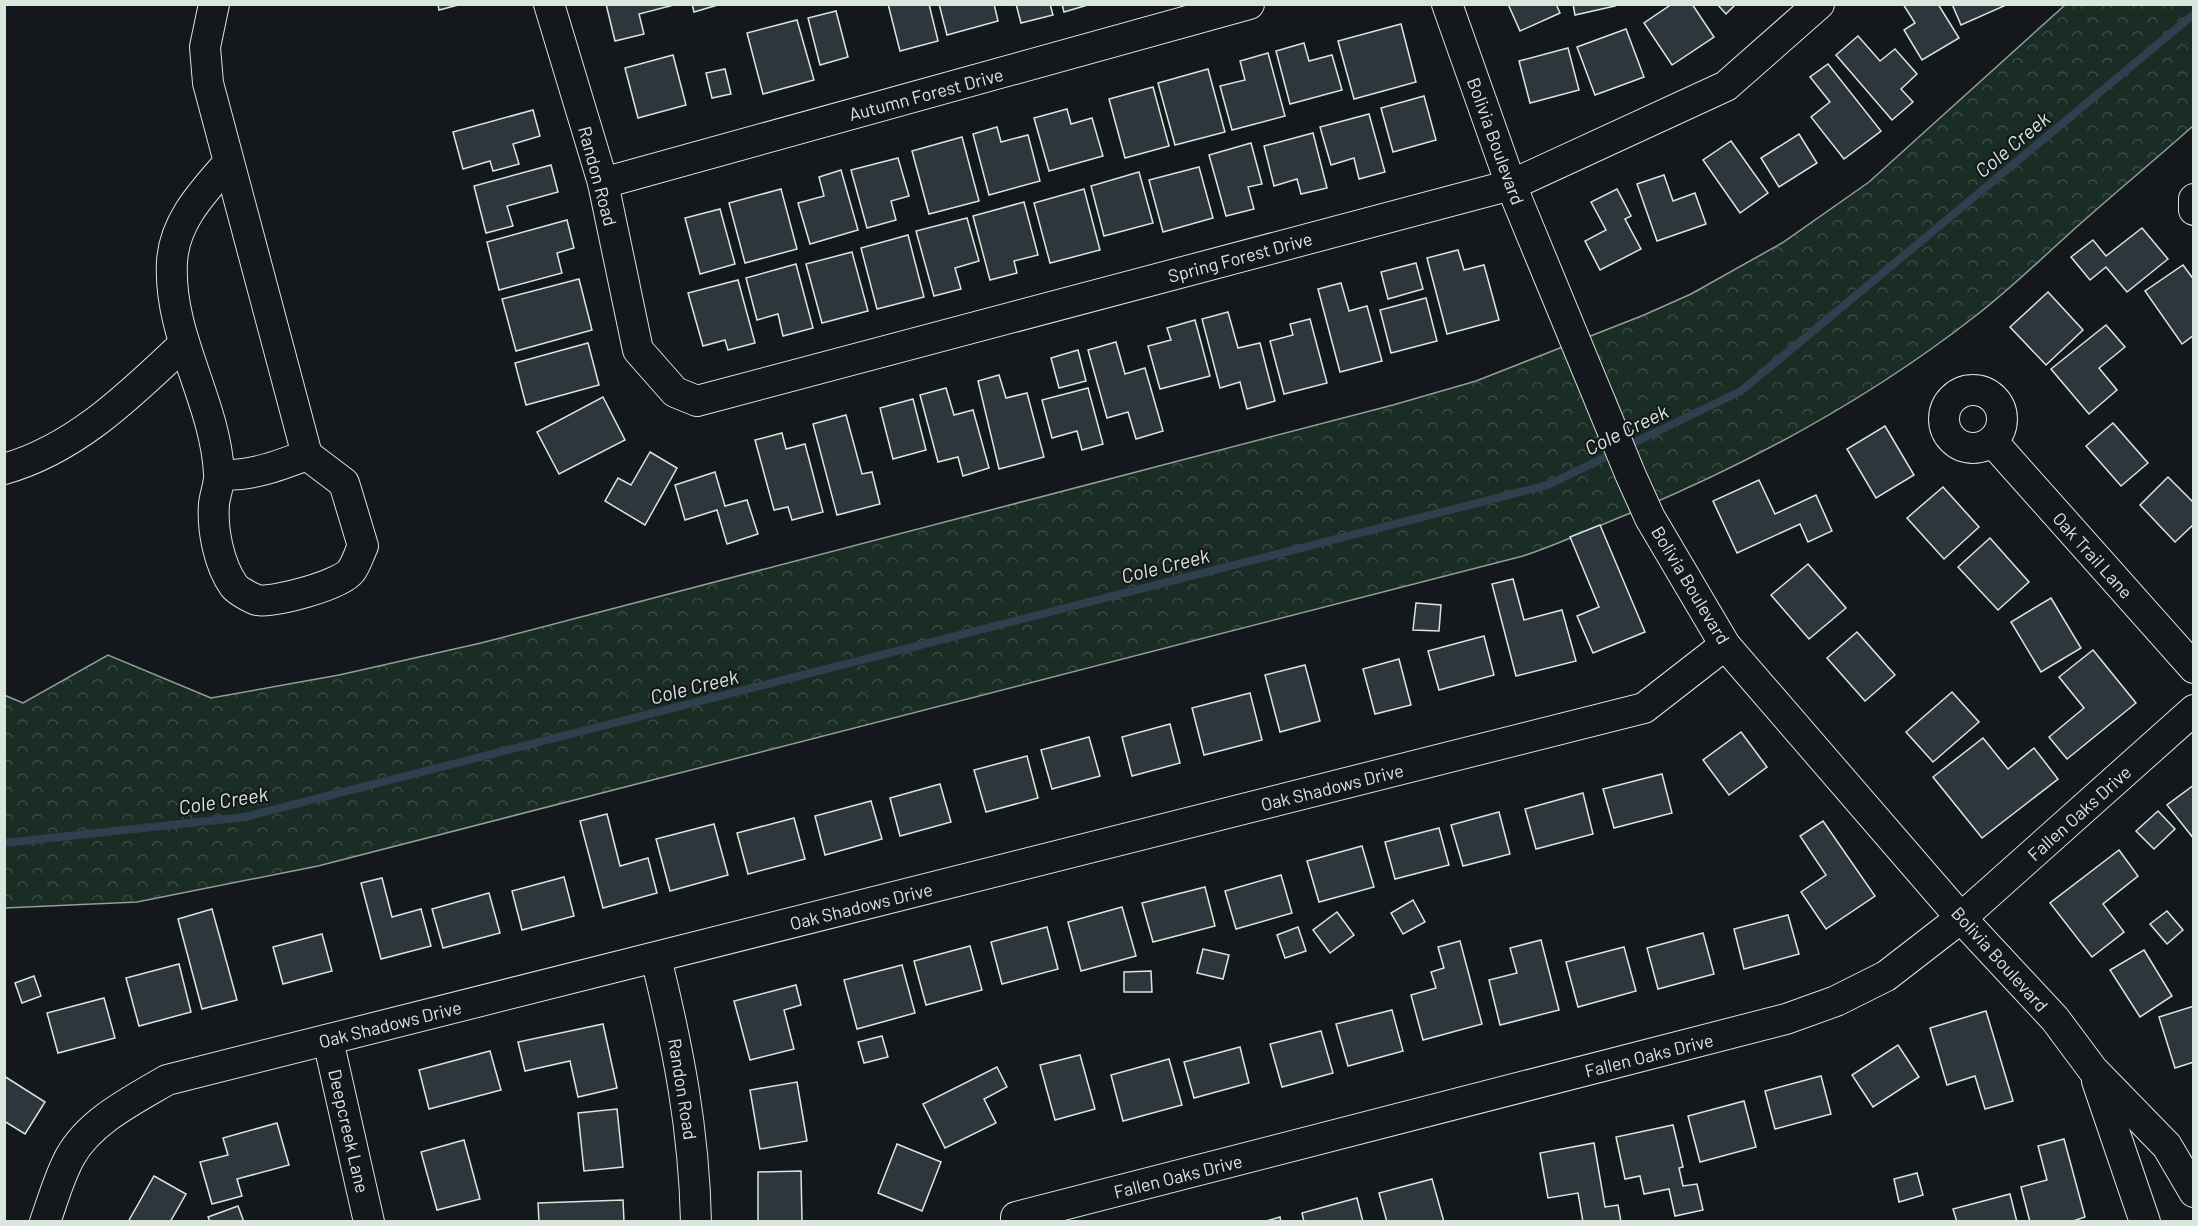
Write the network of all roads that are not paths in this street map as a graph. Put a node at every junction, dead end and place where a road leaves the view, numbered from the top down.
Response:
1 (214, 4) edge
2 (549, 4) edge
3 (1249, 4) edge
4 (1447, 4) edge
5 (1819, 4) edge
6 (1195, 12) edge
7 (229, 162) junction
8 (603, 183) junction
9 (1511, 185) junction
10 (2193, 199) edge
11 (2193, 210) edge
12 (184, 344) junction
13 (638, 350) joint
14 (1992, 441) dead end
15 (307, 455) junction
16 (4, 469) edge
17 (220, 475) junction
18 (1725, 645) junction
19 (2193, 668) edge
20 (2193, 710) edge
21 (1961, 918) junction
22 (656, 958) junction
23 (328, 1040) junction
24 (2092, 1070) junction
25 (2193, 1192) edge
26 (45, 1221) edge
27 (369, 1221) edge
28 (696, 1221) edge
29 (1016, 1221) edge
30 (2145, 1221) edge

1 - 7 street
2 - 8 street, Randon Road
3 - 6 street, Autumn Forest Drive
4 - 9 street, Bolivia Boulevard
5 - 9 street, Spring Forest Drive
6 - 8 street, Autumn Forest Drive
7 - 12 street
7 - 15 street
8 - 13 street, Randon Road
9 - 13 street, Spring Forest Drive
9 - 18 street, Bolivia Boulevard
10 - 11 street
12 - 16 street
12 - 17 street
14 - 19 street, Oak Trail Lane
15 - 17 street
15 - 17 street
18 - 21 street, Bolivia Boulevard
18 - 22 street, Oak Shadows Drive
20 - 21 street, Fallen Oaks Drive
21 - 24 street, Bolivia Boulevard
21 - 29 street, Fallen Oaks Drive
22 - 23 street, Oak Shadows Drive
22 - 28 street, Randon Road
23 - 26 street, Oak Shadows Drive
23 - 27 street, Deepcreek Lane
24 - 25 street, Bolivia Boulevard
24 - 30 street, Bolivia Boulevard

